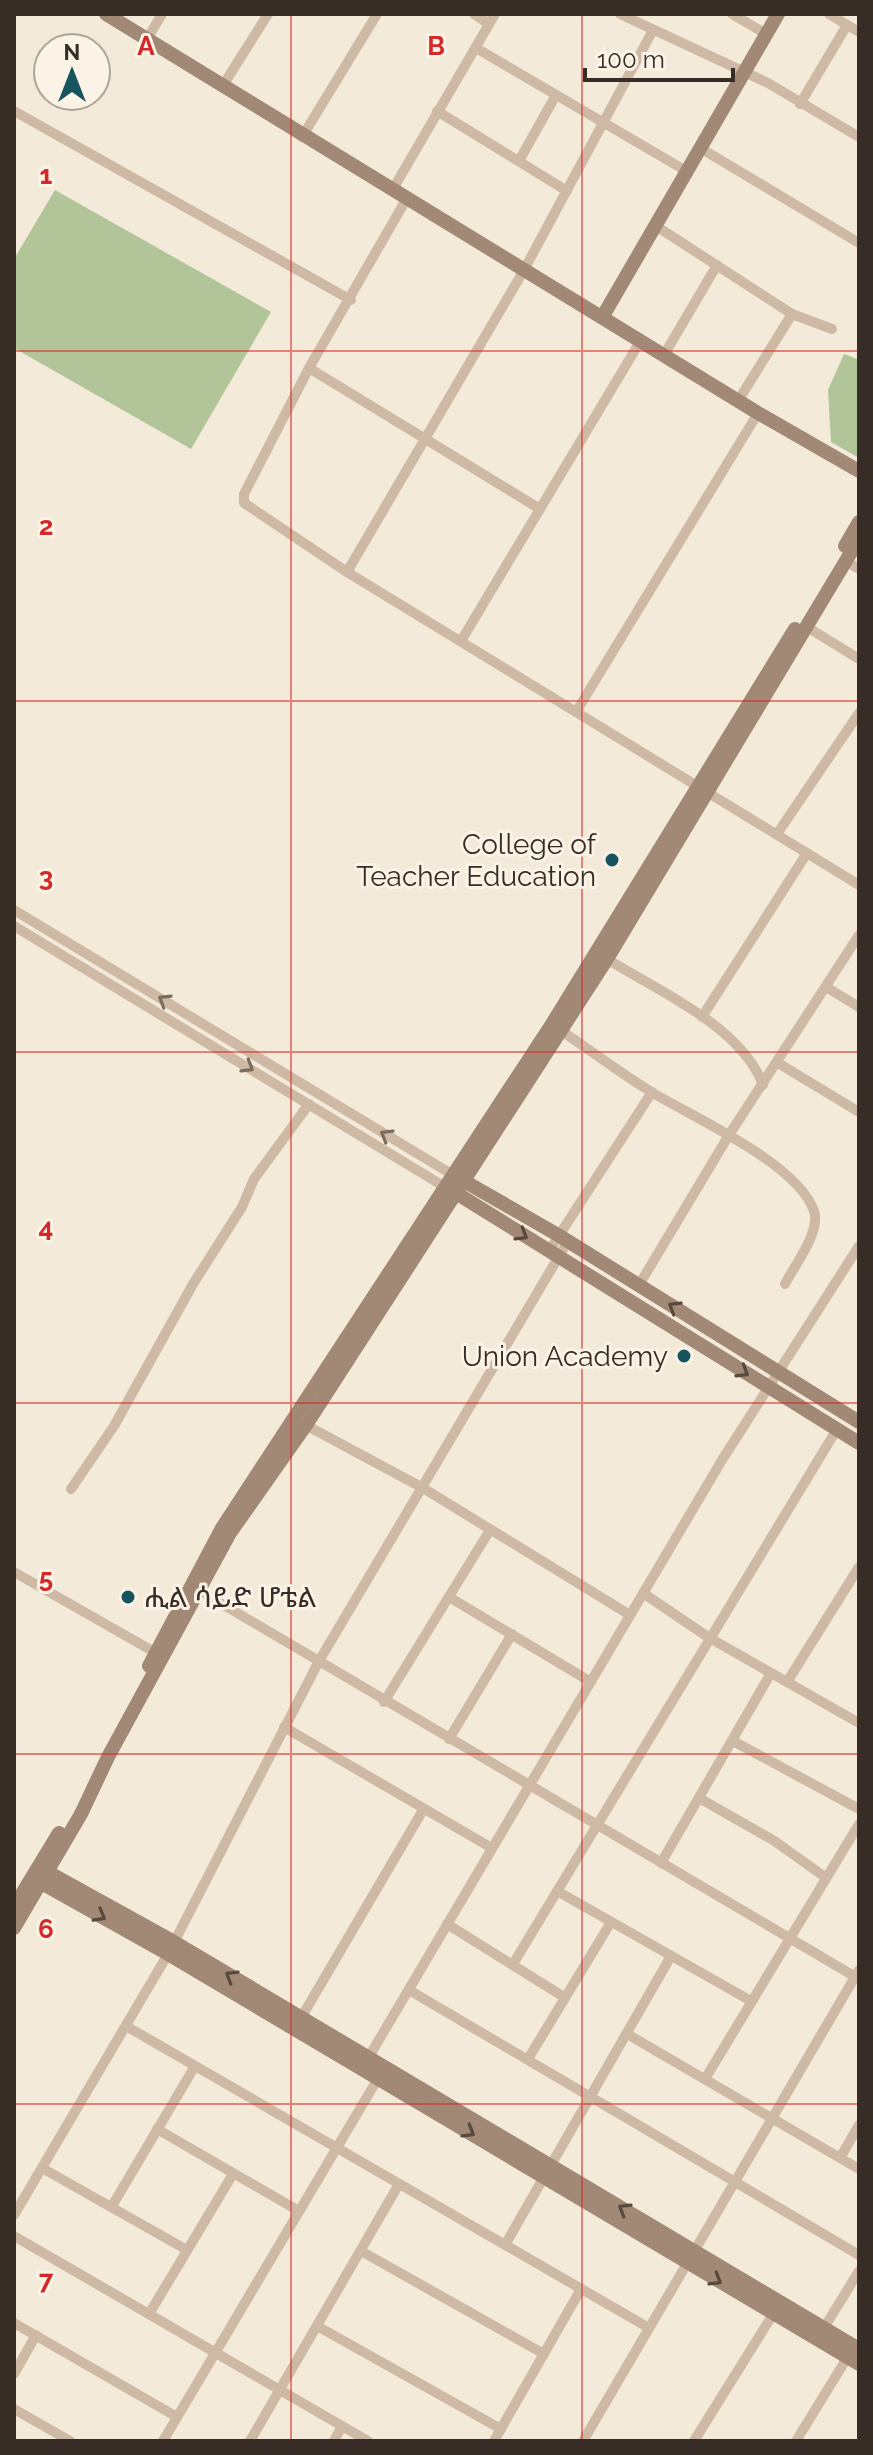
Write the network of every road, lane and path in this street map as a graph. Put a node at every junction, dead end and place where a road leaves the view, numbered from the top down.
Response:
1 (106, 14) edge
2 (162, 14) edge
3 (268, 14) edge
4 (377, 14) edge
5 (474, 14) edge
6 (620, 14) edge
7 (732, 14) edge
8 (778, 14) edge
9 (829, 14) edge
10 (492, 19) edge
11 (847, 25) junction
12 (653, 30) junction
13 (859, 32) edge
14 (766, 34) junction
15 (147, 39) junction
16 (476, 48) junction
17 (745, 73) junction
18 (222, 87) junction
19 (556, 95) junction
20 (800, 104) junction
21 (14, 111) edge
22 (437, 111) junction
23 (602, 119) junction
24 (302, 137) junction
25 (859, 137) edge
26 (702, 149) junction
27 (520, 159) junction
28 (688, 172) junction
29 (393, 189) junction
30 (567, 191) junction
31 (407, 198) junction
32 (656, 226) junction
33 (859, 243) edge
34 (717, 265) junction
35 (524, 270) junction
36 (351, 300) junction
37 (792, 314) junction
38 (603, 316) junction
39 (832, 329) dead end
40 (641, 340) junction
41 (664, 355) junction
42 (309, 368) junction
43 (738, 401) junction
44 (758, 413) junction
45 (422, 438) junction
46 (859, 471) edge
47 (540, 509) junction
48 (859, 522) edge
49 (859, 539) edge
50 (846, 561) junction
51 (859, 569) edge
52 (347, 572) junction
53 (807, 627) junction
54 (461, 641) junction
55 (859, 659) edge
56 (576, 712) junction
57 (859, 713) edge
58 (703, 791) junction
59 (777, 834) junction
60 (807, 853) junction
61 (859, 885) edge
62 (14, 910) edge
63 (14, 926) edge
64 (859, 935) edge
65 (602, 956) junction
66 (826, 987) junction
67 (859, 1007) edge
68 (702, 1017) junction
69 (557, 1028) junction
70 (778, 1063) junction
71 (763, 1085) junction
72 (652, 1092) junction
73 (309, 1104) junction
74 (859, 1112) edge
75 (729, 1135) junction
76 (455, 1184) junction
77 (563, 1238) junction
78 (859, 1246) edge
79 (554, 1254) junction
80 (785, 1284) dead end
81 (639, 1285) junction
82 (779, 1371) junction
83 (768, 1387) junction
84 (857, 1417) edge
85 (301, 1422) junction
86 (837, 1429) junction
87 (859, 1443) edge
88 (423, 1488) junction
89 (71, 1489) dead end
90 (490, 1530) junction
91 (859, 1567) edge
92 (14, 1572) edge
93 (200, 1591) junction
94 (643, 1593) junction
95 (449, 1597) junction
96 (630, 1615) junction
97 (512, 1634) junction
98 (708, 1637) junction
99 (156, 1653) junction
100 (319, 1661) junction
101 (771, 1673) junction
102 (591, 1682) junction
103 (787, 1682) junction
104 (384, 1702) junction
105 (859, 1723) edge
106 (284, 1727) junction
107 (449, 1739) junction
108 (733, 1741) junction
109 (529, 1784) junction
110 (699, 1798) junction
111 (859, 1809) edge
112 (423, 1810) junction
113 (596, 1824) junction
114 (859, 1824) edge
115 (490, 1847) junction
116 (661, 1863) junction
117 (40, 1875) junction
118 (825, 1877) junction
119 (557, 1891) junction
120 (14, 1907) edge
121 (611, 1922) junction
122 (447, 1924) junction
123 (14, 1928) edge
124 (788, 1937) junction
125 (171, 1948) junction
126 (671, 1956) junction
127 (513, 1964) junction
128 (858, 1975) edge
129 (409, 1990) junction
130 (564, 1997) junction
131 (751, 2001) junction
132 (301, 2018) junction
133 (126, 2026) junction
134 (627, 2034) junction
135 (528, 2059) junction
136 (365, 2063) junction
137 (195, 2066) junction
138 (381, 2073) junction
139 (705, 2079) junction
140 (589, 2098) junction
141 (772, 2119) junction
142 (859, 2125) edge
143 (157, 2129) junction
144 (336, 2148) junction
145 (840, 2158) junction
146 (42, 2168) junction
147 (859, 2169) edge
148 (548, 2171) junction
149 (233, 2174) junction
150 (735, 2183) junction
151 (399, 2184) junction
152 (112, 2206) junction
153 (299, 2211) junction
154 (14, 2215) edge
155 (14, 2236) edge
156 (505, 2245) junction
157 (187, 2250) junction
158 (361, 2251) junction
159 (859, 2255) edge
160 (691, 2257) junction
161 (859, 2271) edge
162 (581, 2289) junction
163 (777, 2308) junction
164 (149, 2314) junction
165 (14, 2323) edge
166 (317, 2326) junction
167 (649, 2328) junction
168 (824, 2328) junction
169 (36, 2335) junction
170 (216, 2353) junction
171 (544, 2354) junction
172 (855, 2357) edge
173 (14, 2374) edge
174 (279, 2390) junction
175 (14, 2409) edge
176 (177, 2417) junction
177 (342, 2426) junction
178 (501, 2429) junction
179 (70, 2441) edge
180 (163, 2441) edge
181 (250, 2441) edge
182 (334, 2441) edge
183 (368, 2441) edge
184 (494, 2441) edge
185 (583, 2441) edge
186 (694, 2441) edge
187 (796, 2441) edge

1 - 15 main road
2 - 15 street
3 - 18 street
4 - 24 street
5 - 10 street
6 - 12 street
7 - 14 street
8 - 14 main road
9 - 11 street
10 - 16 street
11 - 13 street
11 - 20 street
12 - 17 street
12 - 23 street
14 - 17 main road
15 - 18 main road
16 - 19 street
16 - 22 street
17 - 20 street
17 - 26 main road
18 - 24 main road
19 - 23 street
19 - 27 street
20 - 25 street
21 - 36 street
22 - 27 street
22 - 29 street
23 - 28 street
23 - 30 street
24 - 29 main road
26 - 28 main road
26 - 33 street
27 - 30 street
28 - 32 main road
29 - 31 main road
30 - 35 street
31 - 35 main road
31 - 36 street
32 - 34 street
32 - 38 main road
34 - 37 street
34 - 41 street
35 - 38 main road
35 - 45 street
36 - 42 street
37 - 39 street
37 - 43 street
38 - 40 main road
40 - 41 main road
40 - 47 street
41 - 43 main road
42 - 45 street
42 - 52 street
43 - 44 main road
44 - 46 main road
44 - 56 street
45 - 47 street
45 - 52 street
47 - 54 street
48 - 58 main road
49 - 50 main road
50 - 51 street
50 - 53 main road
52 - 54 street
53 - 55 street
53 - 58 main road
54 - 56 street
56 - 58 street
57 - 59 street
58 - 59 street
58 - 65 main road
59 - 60 street
60 - 61 street
60 - 68 street
76 -> 62 street
63 -> 73 street
64 - 66 street
65 - 68 street
65 - 69 main road
66 - 67 street
66 - 70 street
68 - 71 street
69 - 72 street
69 - 76 main road
70 - 71 street
70 - 74 street
71 - 75 street
72 - 75 street
72 - 77 street
73 - 76 street
73 - 89 street
75 - 80 street
75 - 81 street
76 - 77 main road
76 -> 79 main road
76 - 85 main road
77 - 79 street
77 - 81 main road
78 - 82 street
79 -> 83 main road
79 - 88 street
82 -> 81 main road
82 - 83 street
82 - 84 main road
83 - 86 main road
83 - 94 street
85 - 88 street
85 - 93 main road
85 - 99 main road
86 - 87 main road
86 - 98 street
88 - 90 street
88 - 100 street
90 - 95 street
90 - 96 street
91 - 103 street
92 - 99 street
93 - 100 street
93 - 117 main road
94 - 96 street
94 - 98 street
95 - 97 street
95 - 104 street
96 - 102 street
97 - 102 street
97 - 107 street
98 - 101 street
98 - 113 street
99 - 117 main road
100 - 104 street
100 - 106 street
101 - 103 street
101 - 108 street
102 - 109 street
103 - 105 street
104 - 107 street
106 - 112 street
106 - 125 street
107 - 109 street
108 - 110 street
108 - 111 street
109 - 113 street
109 - 115 street
110 - 116 street
110 - 118 street
112 - 115 street
112 - 132 street
113 - 116 street
113 - 119 street
114 - 118 street
115 - 122 street
116 - 124 street
117 - 120 main road
117 - 123 main road
117 - 125 main road
118 - 124 street
119 - 121 street
119 - 127 street
121 - 126 street
121 - 130 street
122 - 127 street
122 - 129 street
124 - 128 street
124 - 131 street
132 -> 125 main road
125 - 133 street
125 - 136 main road
126 - 131 street
126 - 134 street
127 - 130 street
128 - 141 street
129 - 135 street
129 - 136 street
130 - 135 street
131 - 139 street
132 - 136 main road
133 - 137 street
133 - 146 street
134 - 139 street
134 - 140 street
135 - 140 street
136 - 138 main road
137 - 143 street
137 - 144 street
138 - 144 street
138 - 148 main road
139 - 141 street
140 - 148 street
140 - 150 street
141 - 145 street
141 - 150 street
142 - 145 street
143 - 149 street
143 - 152 street
144 - 151 street
144 - 153 street
145 - 147 street
146 - 152 street
146 - 154 street
148 - 156 street
148 - 160 main road
149 - 153 street
149 - 157 street
150 - 159 street
150 - 160 street
151 - 156 street
151 - 158 street
152 - 157 street
153 - 170 street
155 - 164 street
156 - 162 street
157 - 164 street
158 - 166 street
158 - 171 street
160 - 163 main road
160 - 167 street
161 - 168 street
162 - 167 street
162 - 171 street
163 - 168 main road
163 - 172 main road
163 - 186 street
164 - 170 street
165 - 169 street
166 - 174 street
166 - 178 street
167 - 185 street
168 - 172 main road
169 - 173 street
169 - 176 street
170 - 174 street
170 - 176 street
171 - 178 street
172 - 187 street
174 - 177 street
174 - 181 street
175 - 179 street
176 - 180 street
177 - 182 street
177 - 183 street
178 - 184 street

